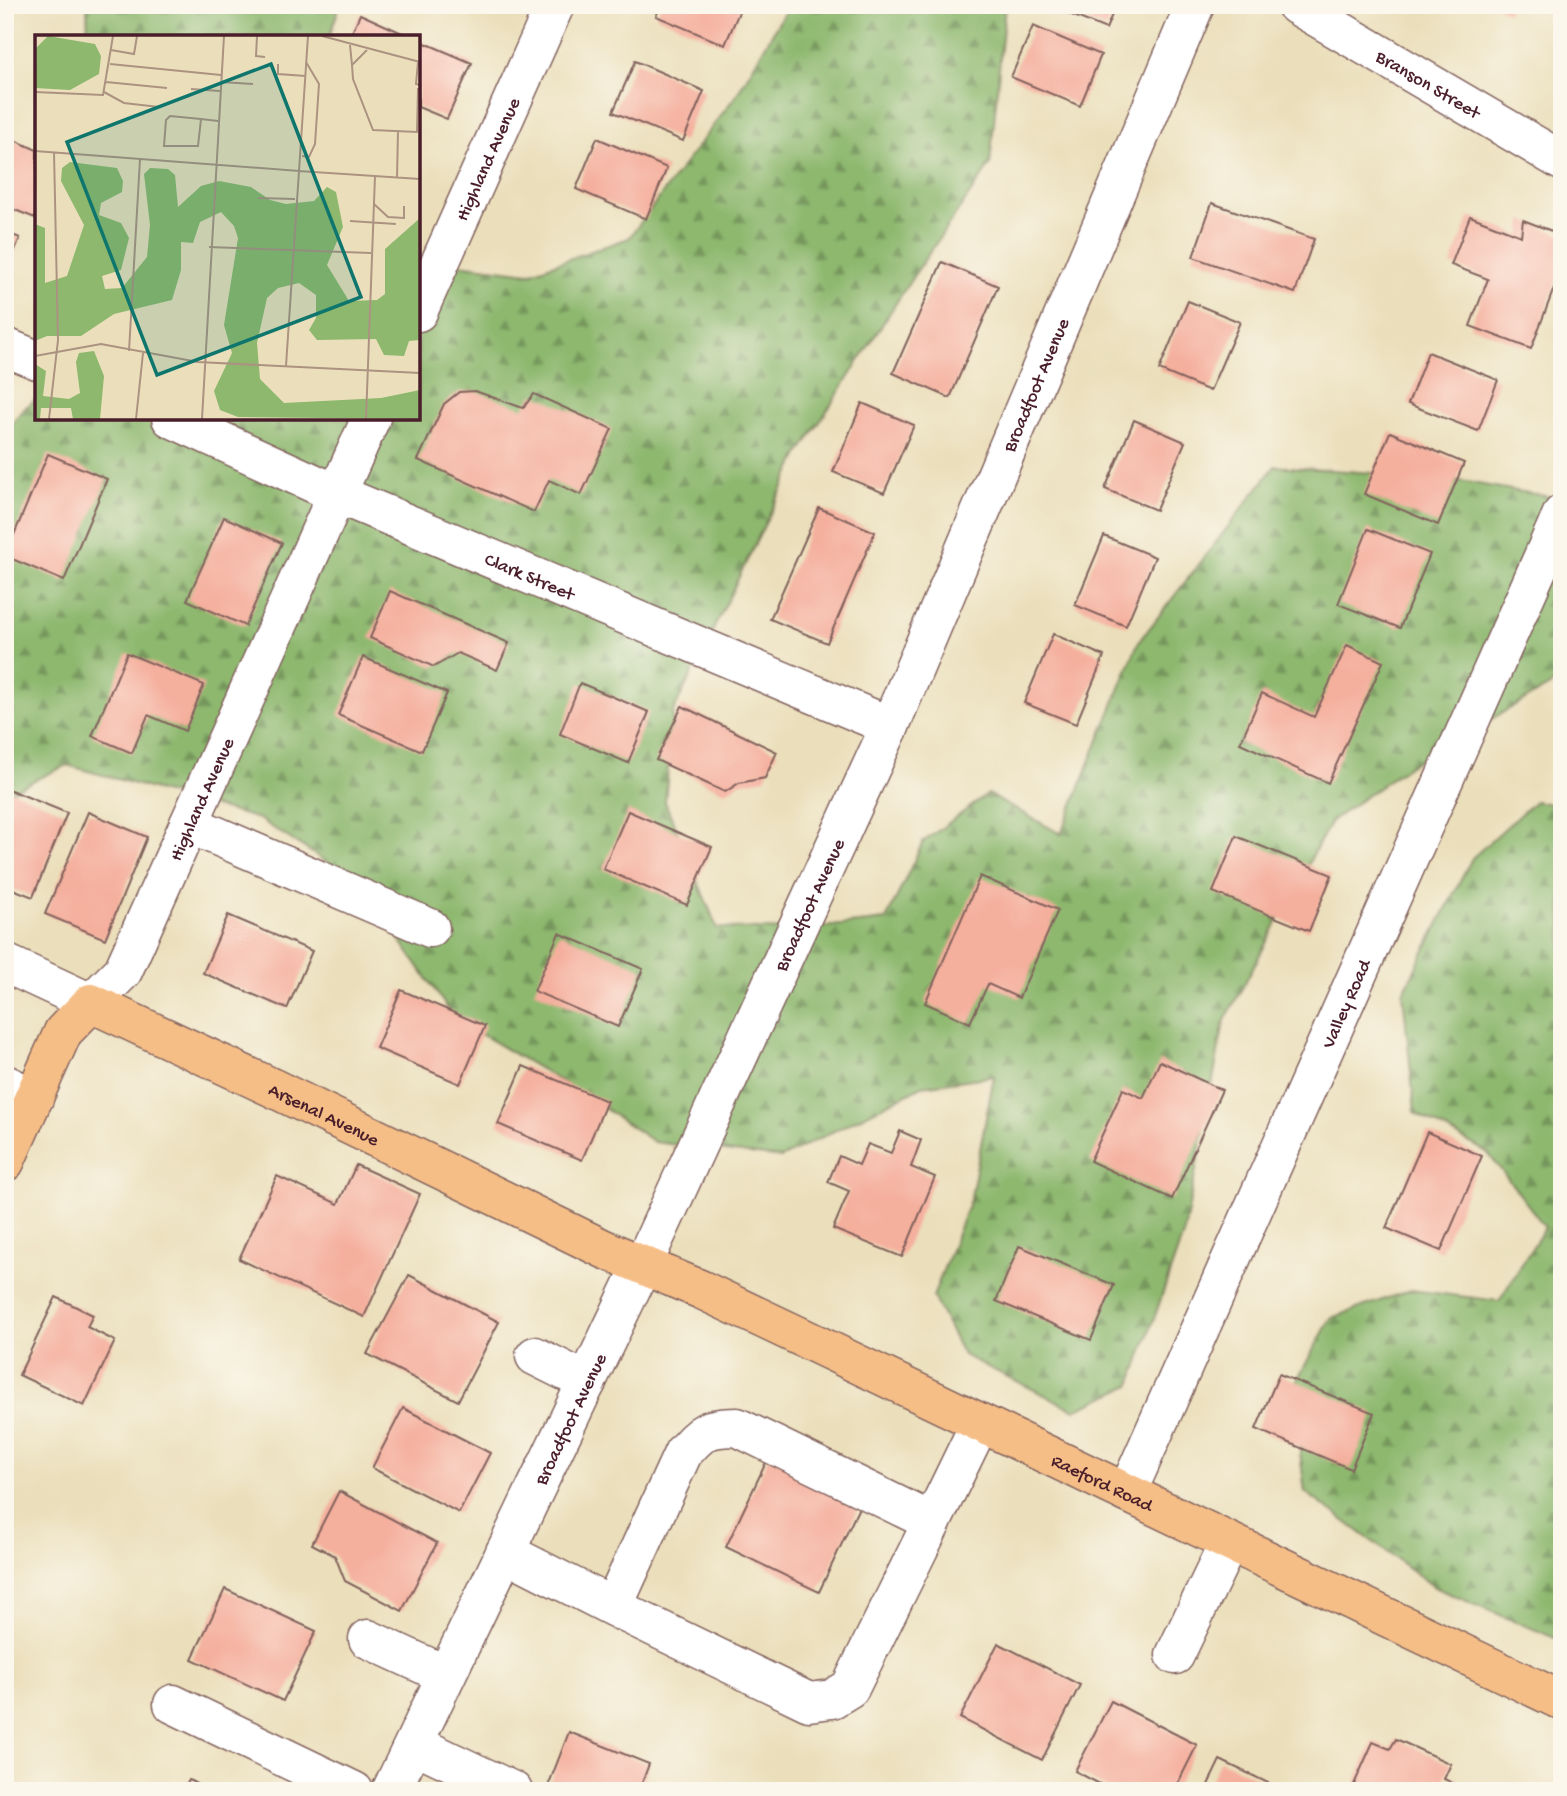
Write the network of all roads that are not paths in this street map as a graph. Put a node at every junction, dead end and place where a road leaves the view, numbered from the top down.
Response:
1 (555, 5) edge
2 (1195, 5) edge
3 (1296, 5) edge
4 (1562, 161) edge
5 (420, 308) edge
6 (5, 347) edge
7 (35, 359) edge
8 (176, 420) edge
9 (370, 420) edge
10 (337, 494) junction
11 (1562, 514) edge
12 (890, 726) junction
13 (190, 824) junction
14 (430, 928) dead end
15 (5, 963) edge
16 (91, 1003) junction
17 (19, 1091) edge
18 (5, 1162) edge
19 (643, 1264) junction
20 (534, 1356) dead end
21 (587, 1382) junction
22 (980, 1423) junction
23 (1127, 1493) junction
24 (932, 1522) junction
25 (1229, 1542) junction
26 (505, 1552) junction
27 (613, 1607) junction
28 (368, 1639) dead end
29 (1175, 1655) dead end
30 (446, 1675) junction
31 (1562, 1701) edge
32 (173, 1704) dead end
33 (414, 1744) junction
34 (354, 1791) edge
35 (391, 1791) edge
36 (513, 1791) edge

1 - 5 street, Highland Avenue
2 - 12 street, Broadfoot Avenue
3 - 4 street, Branson Street
6 - 7 street
8 - 10 street, Clark Street
9 - 10 street, Highland Avenue
10 - 12 street, Clark Street
10 - 13 street, Highland Avenue
11 - 23 street, Valley Road
12 - 19 street, Broadfoot Avenue
13 - 14 street
13 - 16 street, Highland Avenue
15 - 16 street, Arsenal Avenue
16 - 17 main road, Highland Avenue
16 - 19 main road, Arsenal Avenue
17 - 18 main road, Highland Avenue
19 - 21 street, Broadfoot Avenue
19 - 22 main road, Raeford Road
20 - 21 street
21 - 26 street, Broadfoot Avenue
22 - 23 main road, Raeford Road
22 - 24 street
23 - 25 main road, Raeford Road
24 - 27 street
24 - 27 street
25 - 29 street
25 - 31 main road, Raeford Road
26 - 27 street
26 - 30 street, Broadfoot Avenue
28 - 30 street
30 - 33 street, Broadfoot Avenue
32 - 34 street
33 - 35 street, Broadfoot Avenue
33 - 36 street

